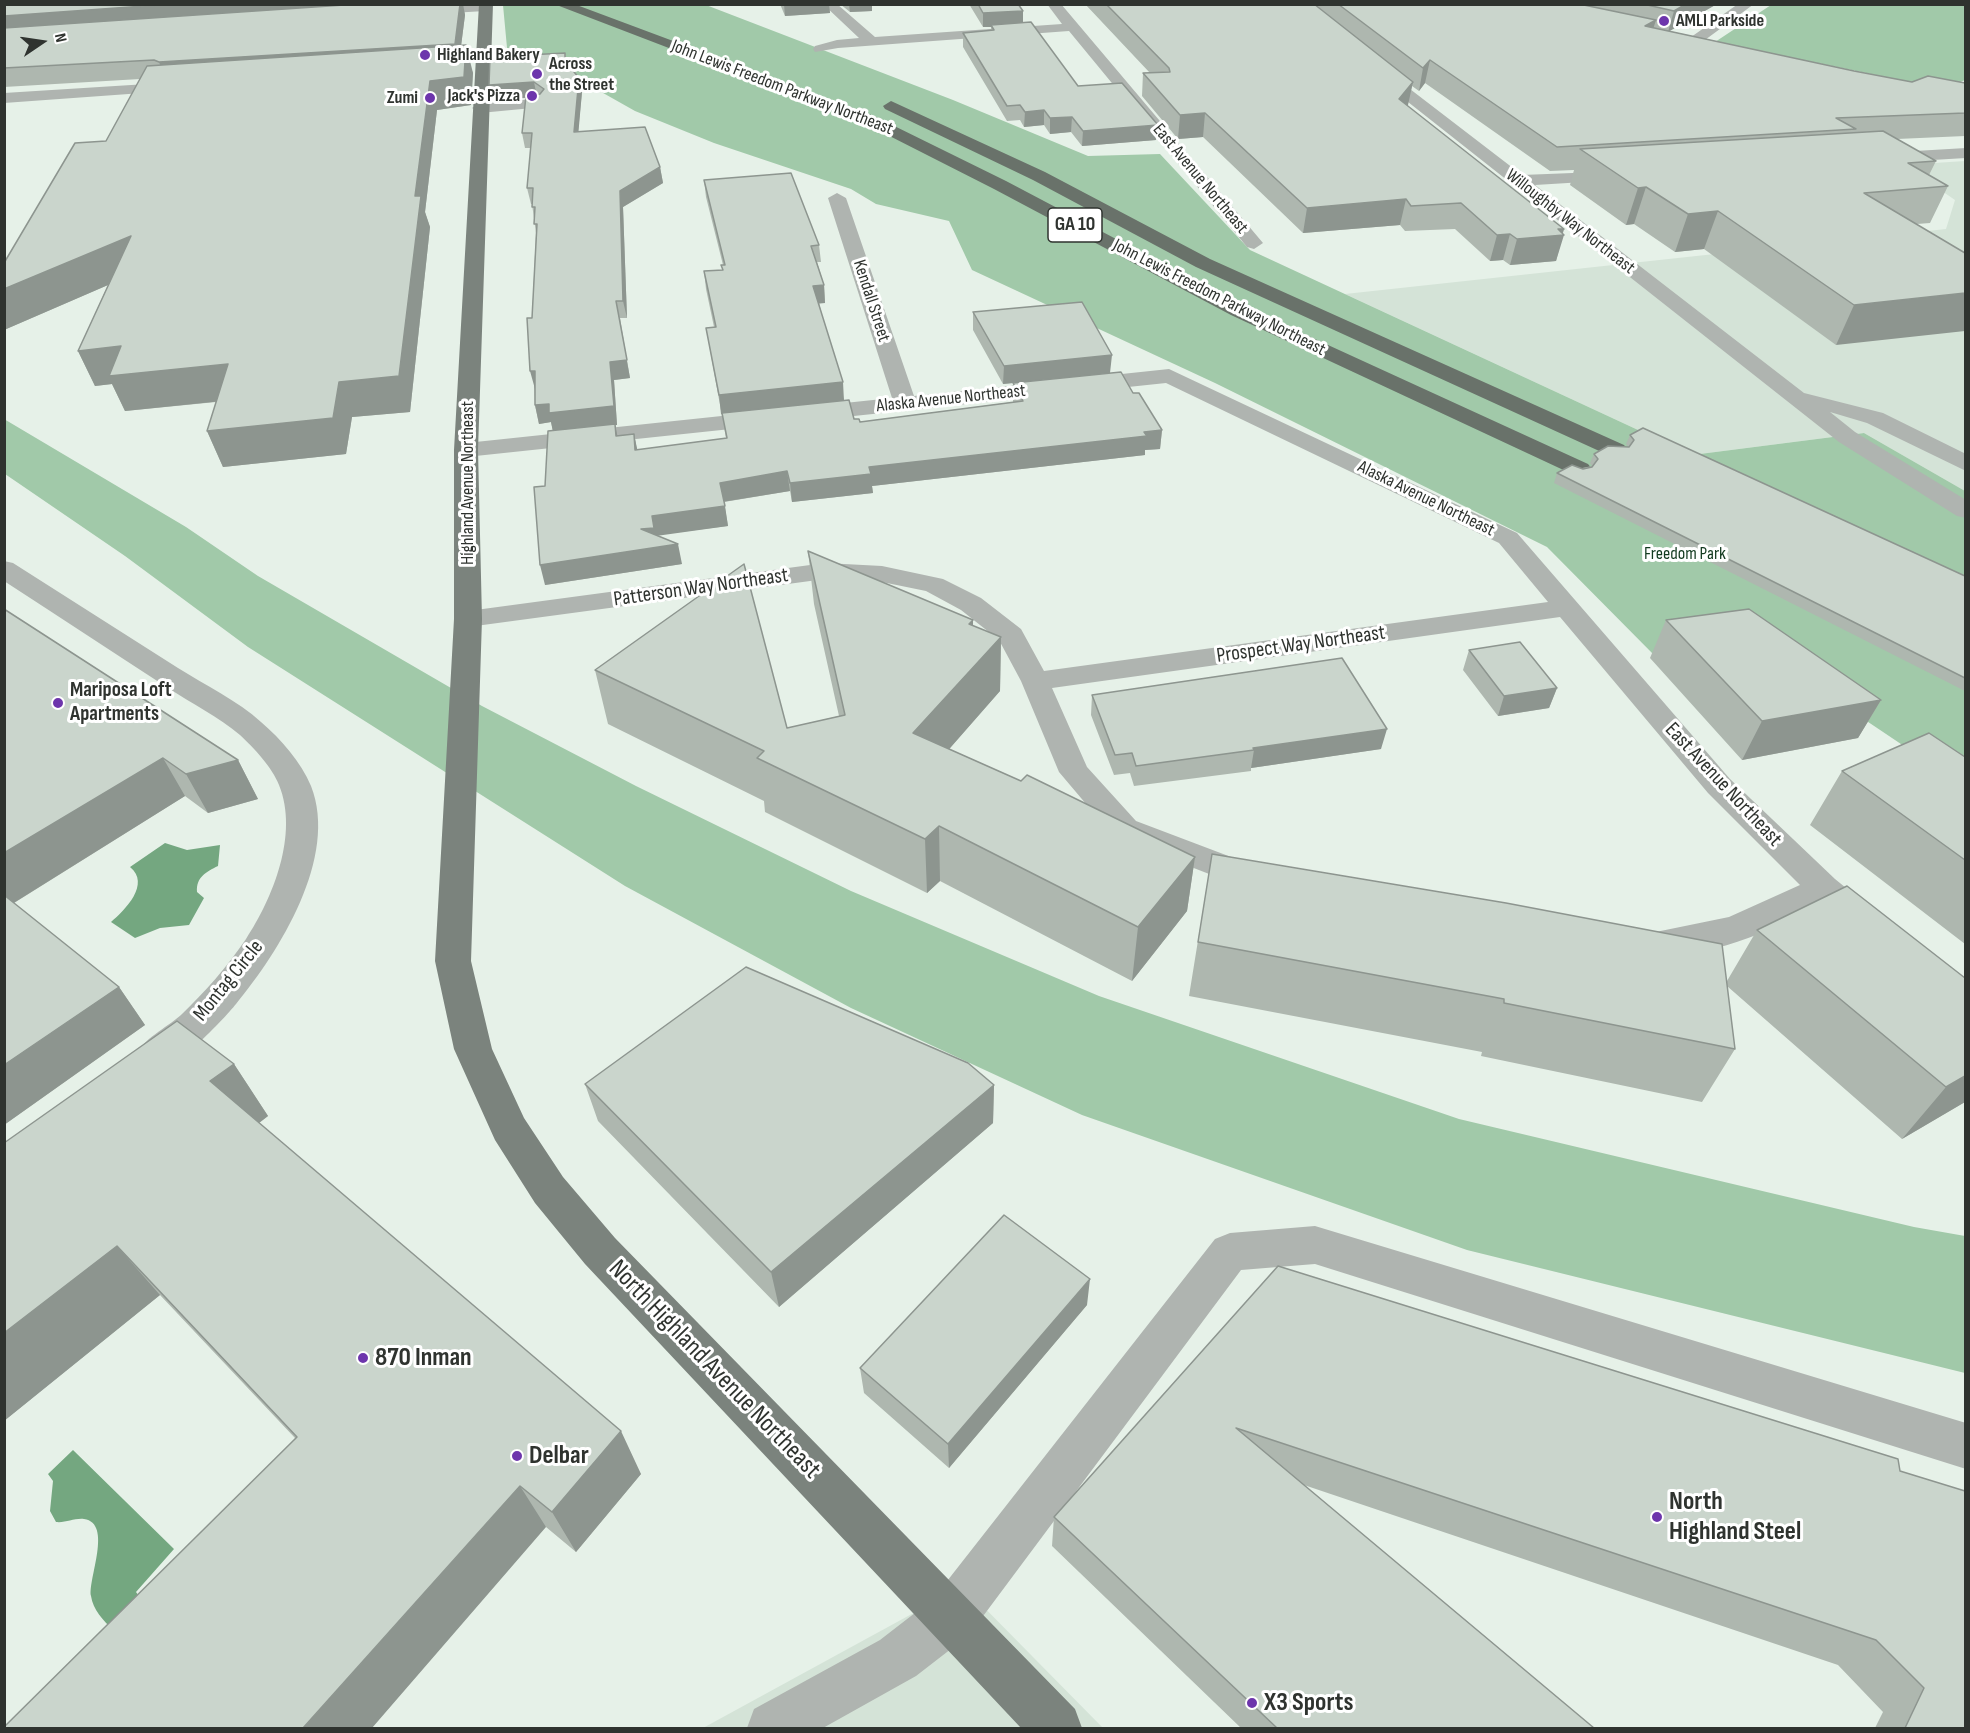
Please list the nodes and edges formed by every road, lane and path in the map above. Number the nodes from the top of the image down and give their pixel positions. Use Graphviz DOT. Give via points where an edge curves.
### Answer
graph roads {
  1 [pos="560,4"];
  2 [pos="609,4"];
  3 [pos="1053,4"];
  4 [pos="1748,4"];
  5 [pos="486,5"];
  6 [pos="829,5"];
  7 [pos="423,8"];
  8 [pos="403,12"];
  9 [pos="1072,27"];
  10 [pos="704,37"];
  11 [pos="873,42"];
  12 [pos="1684,44"];
  13 [pos="820,49"];
  14 [pos="1712,50"];
  15 [pos="1359,56"];
  16 [pos="194,86"];
  17 [pos="870,97"];
  18 [pos="4,98"];
  19 [pos="537,104"];
  20 [pos="480,108"];
  21 [pos="1965,153"];
  22 [pos="1859,159"];
  23 [pos="1635,174"];
  24 [pos="1517,181"];
  25 [pos="837,198"];
  26 [pos="1254,243"];
  27 [pos="1793,396"];
  28 [pos="905,403"];
  29 [pos="466,450"];
  30 [pos="1616,450"];
  31 [pos="1965,465"];
  32 [pos="1580,469"];
  33 [pos="1965,511"];
  34 [pos="1508,538"];
  35 [pos="4,568"];
  36 [pos="1568,608"];
  37 [pos="468,619"];
  38 [pos="1035,681"];
  39 [pos="1279,879"];
  40 [pos="1823,888"];
  41 [pos="1885,938"];
  42 [pos="1624,943"];
  43 [pos="453,961"];
  44 [pos="126,1078"];
  45 [pos="1965,1446"];
  46 [pos="951,1617"];
  47 [pos="773,1728"];
  48 [pos="1056,1728"];
  1 -- 32 [label="highway, John Lewis Freedom Parkway Northeast / GA 10" via="868,119 1000,184 1238,311"];
  2 -- 10 [label="highway, John Lewis Freedom Parkway Northeast"];
  3 -- 9 [label="street, East Avenue Northeast"];
  4 -- 12 [label="street"];
  5 -- 7 [label="street"];
  5 -- 20 [label="main road, Highland Avenue Northeast" via="473,68"];
  6 -- 11 [label="street"];
  7 -- 8 [label="street"];
  9 -- 11 [label="street"];
  9 -- 26 [label="street, East Avenue Northeast"];
  11 -- 13 [label="street"];
  12 -- 14 [label="main road"];
  15 -- 24 [label="street, Willoughby Way Northeast"];
  16 -- 18 [label="street"];
  17 -- 30 [label="highway, John Lewis Freedom Parkway Northeast / GA 10" via="965,139 1203,263"];
  19 -- 20 [label="street"];
  20 -- 29 [label="main road, Highland Avenue Northeast"];
  21 -- 22 [label="street"];
  23 -- 24 [label="street"];
  24 -- 27 [label="street, Willoughby Way Northeast"];
  25 -- 28 [label="street, Kendall Street"];
  27 -- 31 [label="street" via="1875,417"];
  27 -- 33 [label="street, Willoughby Way Northeast" via="1847,437"];
  28 -- 29 [label="street, Alaska Avenue Northeast"];
  28 -- 34 [label="street, Alaska Avenue Northeast" via="1169,376"];
  29 -- 37 [label="main road, Highland Avenue Northeast"];
  34 -- 36 [label="street, East Avenue Northeast"];
  35 -- 44 [label="street, Montag Circle" via="250,728 280,760 298,792 302,825 296,867 279,912 254,957 196,1023"];
  36 -- 38 [label="street, Prospect Way Northeast"];
  36 -- 40 [label="street, East Avenue Northeast" via="1719,786"];
  37 -- 38 [label="street, Patterson Way Northeast" via="825,571 882,574 933,585 970,604 1011,635"];
  37 -- 43 [label="main road, Highland Avenue Northeast"];
  38 -- 39 [label="street, Patterson Way Northeast" via="1074,772 1125,829 1234,871"];
  40 -- 41 [label="street, East Avenue Northeast"];
  40 -- 42 [label="street" via="1751,925 1686,943"];
  43 -- 46 [label="main road, North Highland Avenue Northeast" via="473,1049 509,1128 549,1190 600,1251"];
  45 -- 46 [label="street" via="1315,1245 1230,1252"];
  46 -- 47 [label="street" via="890,1663"];
  46 -- 48 [label="main road, North Highland Avenue Northeast"];
}
